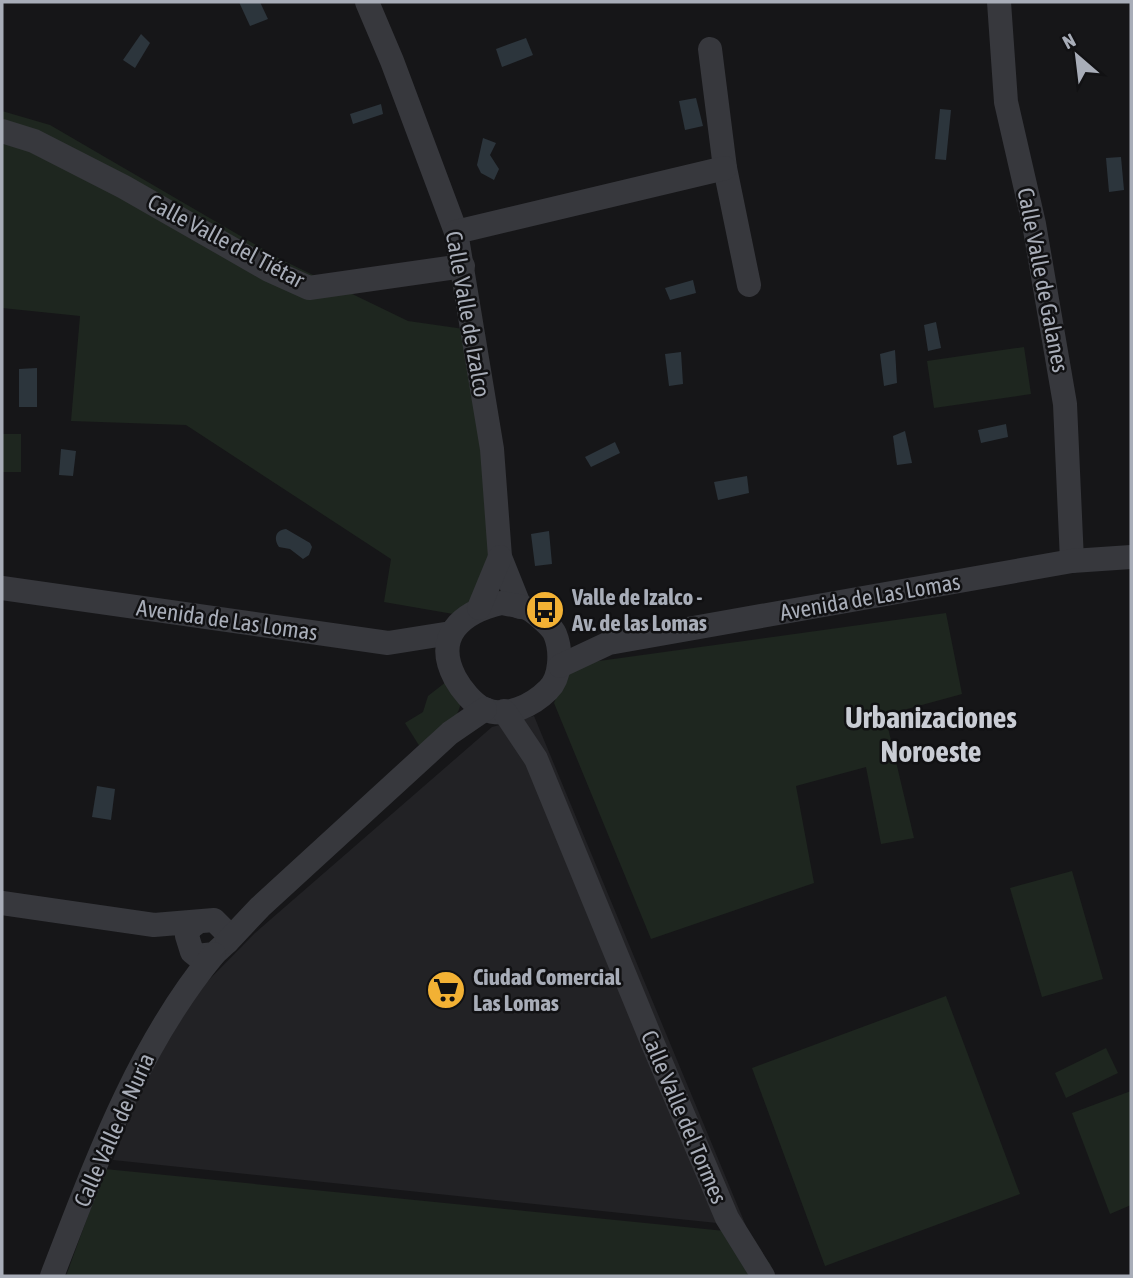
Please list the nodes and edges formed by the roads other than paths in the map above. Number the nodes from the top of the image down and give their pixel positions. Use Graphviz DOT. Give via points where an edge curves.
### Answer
graph roads {
  1 [pos="367,2"];
  2 [pos="999,2"];
  3 [pos="710,49"];
  4 [pos="2,131"];
  5 [pos="724,168"];
  6 [pos="456,232"];
  7 [pos="463,266"];
  8 [pos="748,285"];
  9 [pos="500,557"];
  10 [pos="1131,557"];
  11 [pos="1072,561"];
  12 [pos="2,588"];
  13 [pos="520,607"];
  14 [pos="479,608"];
  15 [pos="452,633"];
  16 [pos="555,634"];
  17 [pos="388,643"];
  18 [pos="609,643"];
  19 [pos="446,662"];
  20 [pos="560,666"];
  21 [pos="461,689"];
  22 [pos="529,706"];
  23 [pos="494,710"];
  24 [pos="449,734"];
  25 [pos="536,759"];
  26 [pos="2,903"];
  27 [pos="206,939"];
  28 [pos="52,1276"];
  29 [pos="763,1276"];
  1 -- 6 [label="street, Calle Valle de Izalco"];
  2 -- 11 [label="street, Calle Valle de Galanes" via="1006,102 1034,224 1065,404"];
  3 -- 5 [label="street"];
  4 -- 7 [label="street, Calle Valle del Tiétar" via="34,141 124,187 309,288"];
  5 -- 6 [label="street"];
  5 -- 8 [label="street"];
  6 -- 7 [label="street, Calle Valle de Izalco"];
  7 -- 9 [label="street, Calle Valle de Izalco" via="492,449"];
  9 -- 13 [label="street, Calle Valle de Izalco"];
  9 -- 14 [label="street, Calle Valle de Izalco"];
  10 -- 11 [label="street, Avenida de Las Lomas"];
  11 -- 18 [label="street, Avenida de Las Lomas"];
  12 -- 17 [label="street, Avenida de Las Lomas"];
  13 -- 14 [label="street" via="501,603"];
  13 -- 16 [label="street" via="530,610"];
  14 -- 15 [label="street"];
  15 -- 17 [label="street, Avenida de Las Lomas"];
  15 -- 19 [label="street"];
  16 -- 18 [label="street, Avenida de Las Lomas"];
  16 -- 20 [label="street"];
  17 -- 19 [label="street"];
  18 -- 20 [label="street, Avenida de Las Lomas"];
  19 -- 21 [label="street"];
  20 -- 22 [label="street" via="551,688"];
  21 -- 23 [label="street"];
  21 -- 24 [label="street"];
  22 -- 23 [label="street"];
  22 -- 25 [label="street, Calle Valle del Tormes"];
  23 -- 24 [label="street"];
  23 -- 25 [label="street, Calle Valle del Tormes"];
  24 -- 27 [label="street" via="260,907"];
  25 -- 29 [label="street, Calle Valle del Tormes" via="727,1218"];
  26 -- 27 [label="street" via="154,925"];
  27 -- 28 [label="street, Calle Valle de Nuria" via="186,989 130,1084"];
}
